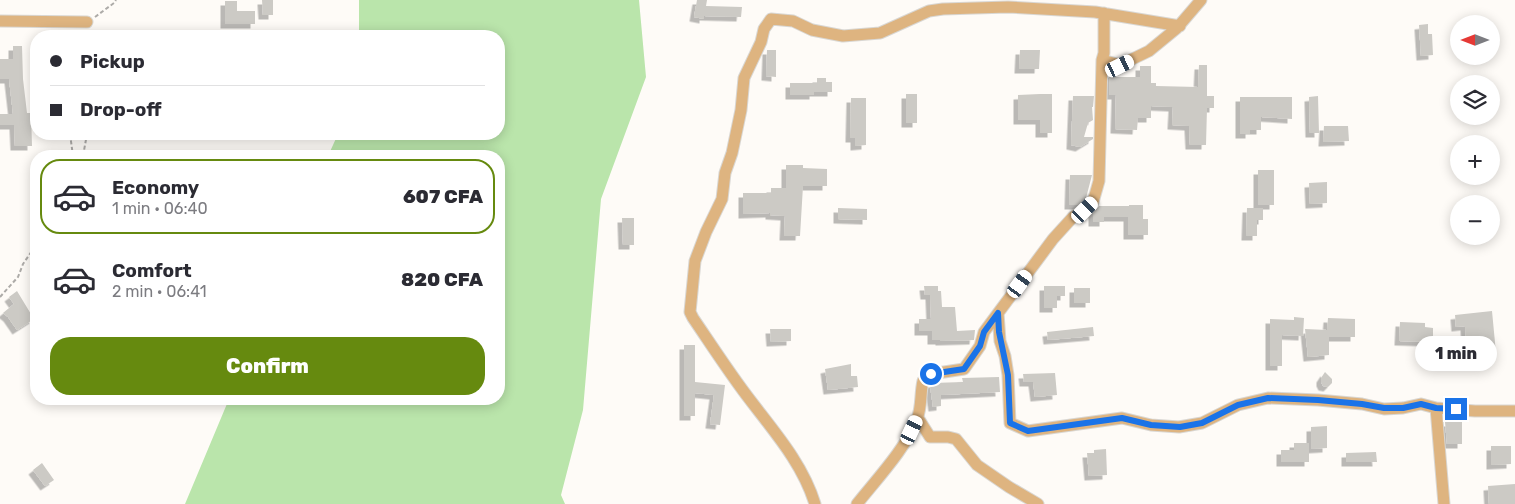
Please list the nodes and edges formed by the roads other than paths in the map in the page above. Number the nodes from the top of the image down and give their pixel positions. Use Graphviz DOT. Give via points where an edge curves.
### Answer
graph roads {
  1 [pos="1201,0"];
  2 [pos="1104,13"];
  3 [pos="0,21"];
  4 [pos="88,22"];
  5 [pos="1180,26"];
  6 [pos="1102,60"];
  7 [pos="998,313"];
  8 [pos="1436,408"];
  9 [pos="1515,411"];
  10 [pos="918,418"];
  11 [pos="815,504"];
  12 [pos="857,504"];
  13 [pos="1038,504"];
  14 [pos="1444,504"];
  1 -- 5 [label="street"];
  2 -- 5 [label="street"];
  2 -- 6 [label="street"];
  2 -- 11 [label="street" via="1008,7 943,9 918,15 880,34 843,36 771,19 764,29 744,78 741,110 732,153 724,173 722,199 696,256 690,312 778,435 812,491"];
  3 -- 4 [label="street"];
  5 -- 6 [label="street" via="1149,51 1120,66"];
  6 -- 7 [label="street" via="1099,182 1093,202 1073,217 1053,239"];
  7 -- 8 [label="street" via="1008,375 1010,423 1028,431 1122,418 1180,427 1202,423 1238,405 1268,398 1327,400 1384,408 1421,404"];
  7 -- 10 [label="street" via="964,369 931,374 923,381"];
  8 -- 9 [label="street"];
  8 -- 14 [label="street"];
  10 -- 12 [label="street" via="904,443"];
  10 -- 13 [label="street" via="930,437 956,439 977,465"];
}
